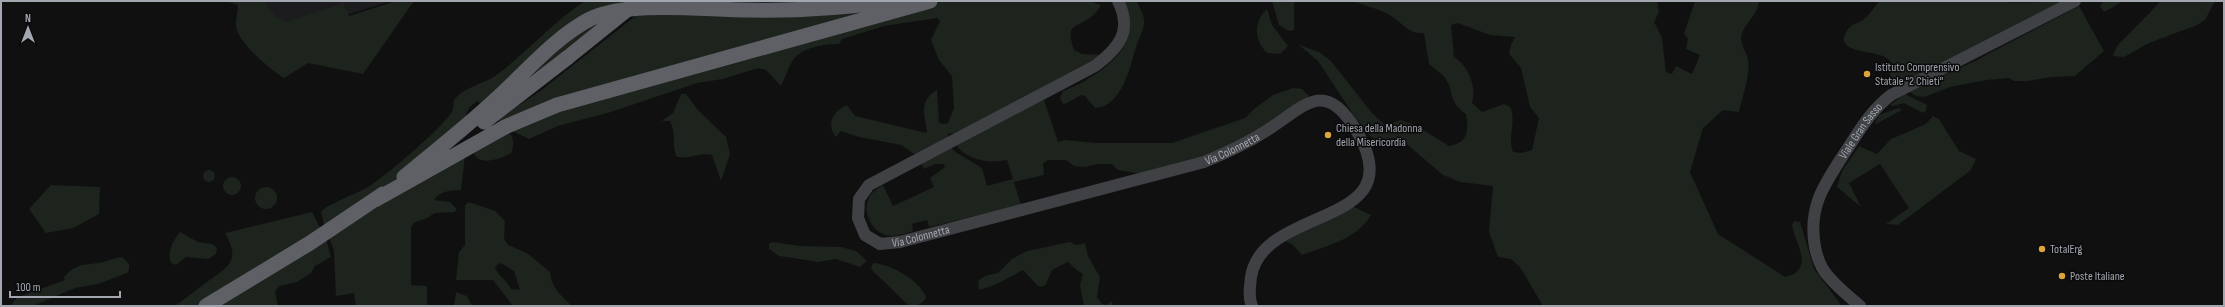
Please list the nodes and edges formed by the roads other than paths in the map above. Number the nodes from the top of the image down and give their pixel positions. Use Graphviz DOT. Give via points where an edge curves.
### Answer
graph roads {
  1 [pos="638,1"];
  2 [pos="890,1"];
  3 [pos="930,1"];
  4 [pos="1118,1"];
  5 [pos="2075,1"];
  6 [pos="375,200"];
  7 [pos="206,306"];
  8 [pos="1252,306"];
  9 [pos="1860,306"];
  1 -- 6 [label="highway, bridge" via="495,114"];
  2 -- 6 [label="highway" via="812,10 637,8 603,14 567,34 475,119"];
  3 -- 6 [label="highway" via="551,108 505,127"];
  4 -- 8 [label="main road, Via Colonnetta" via="1124,12 1123,35 1113,52 1095,66 869,185 859,199 858,218 865,235 880,244 900,242 1204,162 1240,148 1302,104 1330,102 1339,107 1364,144 1370,167 1368,182 1358,198 1272,242 1259,254 1252,270 1249,300"];
  5 -- 9 [label="main road, Viale Gran Sasso" via="1913,83 1881,103 1866,120 1822,189 1812,216 1812,232 1820,263 1828,276"];
  6 -- 7 [label="highway"];
}
